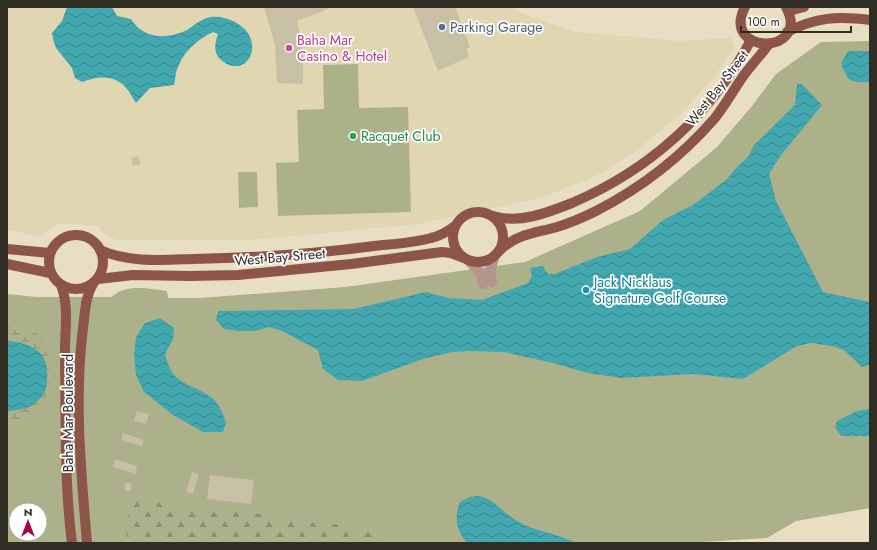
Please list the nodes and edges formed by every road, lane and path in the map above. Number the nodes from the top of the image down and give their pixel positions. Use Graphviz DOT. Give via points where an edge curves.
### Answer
graph roads {
  1 [pos="745,7"];
  2 [pos="804,7"];
  3 [pos="787,9"];
  4 [pos="870,20"];
  5 [pos="787,32"];
  6 [pos="751,40"];
  7 [pos="769,44"];
  8 [pos="493,216"];
  9 [pos="454,226"];
  10 [pos="7,249"];
  11 [pos="100,250"];
  12 [pos="50,253"];
  13 [pos="497,253"];
  14 [pos="466,259"];
  15 [pos="7,264"];
  16 [pos="50,273"];
  17 [pos="95,281"];
  18 [pos="61,286"];
  19 [pos="72,543"];
  20 [pos="87,543"];
  1 -- 6 [label="main road" via="741,24"];
  2 -- 3 [label="main road"];
  3 -- 5 [label="main road" via="790,23"];
  4 -- 5 [label="main road" via="814,20"];
  5 -- 7 [label="main road, West Bay Street" via="778,41"];
  6 -- 7 [label="main road"];
  6 -- 8 [label="main road, West Bay Street" via="722,87 697,117 667,146 634,171 598,192 542,214 513,220"];
  7 -- 13 [label="main road, West Bay Street" via="715,118 663,169 596,211 558,227 514,239"];
  8 -- 9 [label="main road" via="484,212 472,212 462,216"];
  8 -- 13 [label="main road" via="503,233 503,240"];
  9 -- 11 [label="main road, West Bay Street" via="448,232 432,238 322,252 157,260 114,256"];
  9 -- 14 [label="main road" via="454,245"];
  10 -- 12 [label="main road"];
  11 -- 12 [label="main road" via="89,239 73,235 59,241"];
  11 -- 17 [label="main road" via="103,265"];
  12 -- 16 [label="main road"];
  13 -- 14 [label="main road" via="486,261"];
  13 -- 14 [label="street" via="488,283"];
  14 -- 17 [label="main road, West Bay Street" via="452,253 436,253 238,275 133,275"];
  15 -- 16 [label="main road"];
  16 -- 18 [label="main road"];
  17 -- 18 [label="main road" via="78,290"];
  17 -- 20 [label="main road, Baha Mar Boulevard" via="86,304 80,363 81,456"];
  18 -- 19 [label="main road, Baha Mar Boulevard" via="67,308 66,477"];
}
